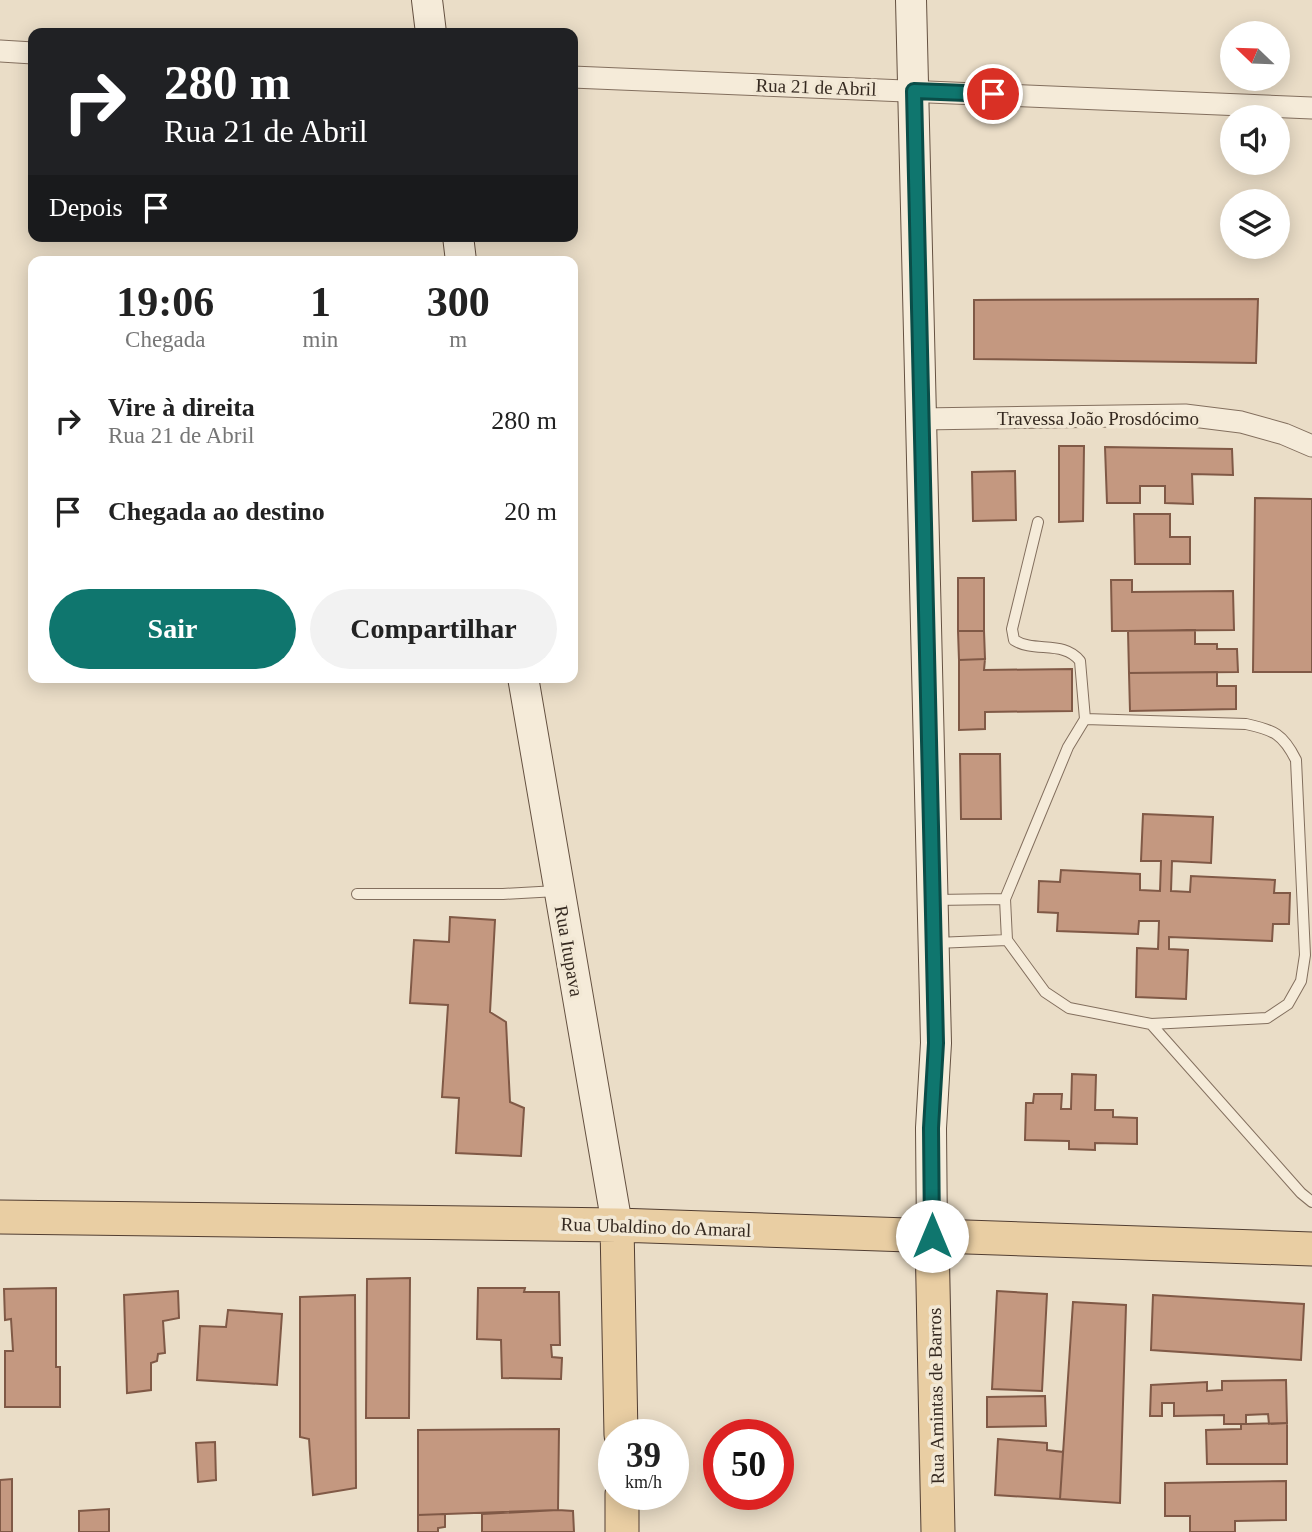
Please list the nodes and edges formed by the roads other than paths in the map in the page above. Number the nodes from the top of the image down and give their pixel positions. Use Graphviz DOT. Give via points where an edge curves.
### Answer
graph roads {
  1 [pos="427,0"];
  2 [pos="911,0"];
  3 [pos="430,28"];
  4 [pos="0,51"];
  5 [pos="28,53"];
  6 [pos="578,77"];
  7 [pos="914,91"];
  8 [pos="1312,108"];
  9 [pos="921,419"];
  10 [pos="1312,446"];
  11 [pos="1038,522"];
  12 [pos="524,683"];
  13 [pos="1085,719"];
  14 [pos="558,891"];
  15 [pos="357,894"];
  16 [pos="1005,899"];
  17 [pos="933,900"];
  18 [pos="1007,940"];
  19 [pos="933,943"];
  20 [pos="1151,1024"];
  21 [pos="1312,1202"];
  22 [pos="0,1217"];
  23 [pos="617,1225"];
  24 [pos="932,1236"];
  25 [pos="1312,1250"];
  26 [pos="621,1419"];
  27 [pos="622,1510"];
  28 [pos="622,1532"];
  29 [pos="938,1532"];
  1 -- 3 [label="main road"];
  2 -- 7 [label="main road, Rua Amintas de Barros"];
  4 -- 5 [label="street"];
  6 -- 7 [label="street, Rua 21 de Abril"];
  7 -- 8 [label="street, Rua 21 de Abril"];
  7 -- 9 [label="main road, Rua Amintas de Barros"];
  9 -- 10 [label="street, Travessa João Prosdócimo" via="1185,415 1241,422"];
  9 -- 17 [label="main road, Rua Amintas de Barros"];
  11 -- 13 [label="lane" via="1012,629 1014,640 1074,653 1080,661"];
  12 -- 14 [label="main road, Rua Itupava"];
  13 -- 16 [label="lane" via="1068,747"];
  13 -- 20 [label="lane" via="1246,724 1268,729 1287,741 1296,760 1305,955 1301,981 1288,1004 1267,1018"];
  14 -- 15 [label="lane"];
  14 -- 23 [label="main road, Rua Itupava"];
  16 -- 17 [label="lane"];
  16 -- 18 [label="lane"];
  17 -- 19 [label="main road, Rua Amintas de Barros"];
  18 -- 19 [label="lane"];
  18 -- 20 [label="lane" via="1045,992 1069,1008"];
  19 -- 24 [label="main road, Rua Amintas de Barros"];
  20 -- 21 [label="lane"];
  22 -- 23 [label="main road, Rua Ubaldino do Amaral"];
  23 -- 24 [label="main road, Rua Ubaldino do Amaral"];
  23 -- 26 [label="main road"];
  24 -- 25 [label="main road, Rua Ubaldino do Amaral"];
  24 -- 29 [label="main road, Rua Amintas de Barros"];
  27 -- 28 [label="main road"];
}
